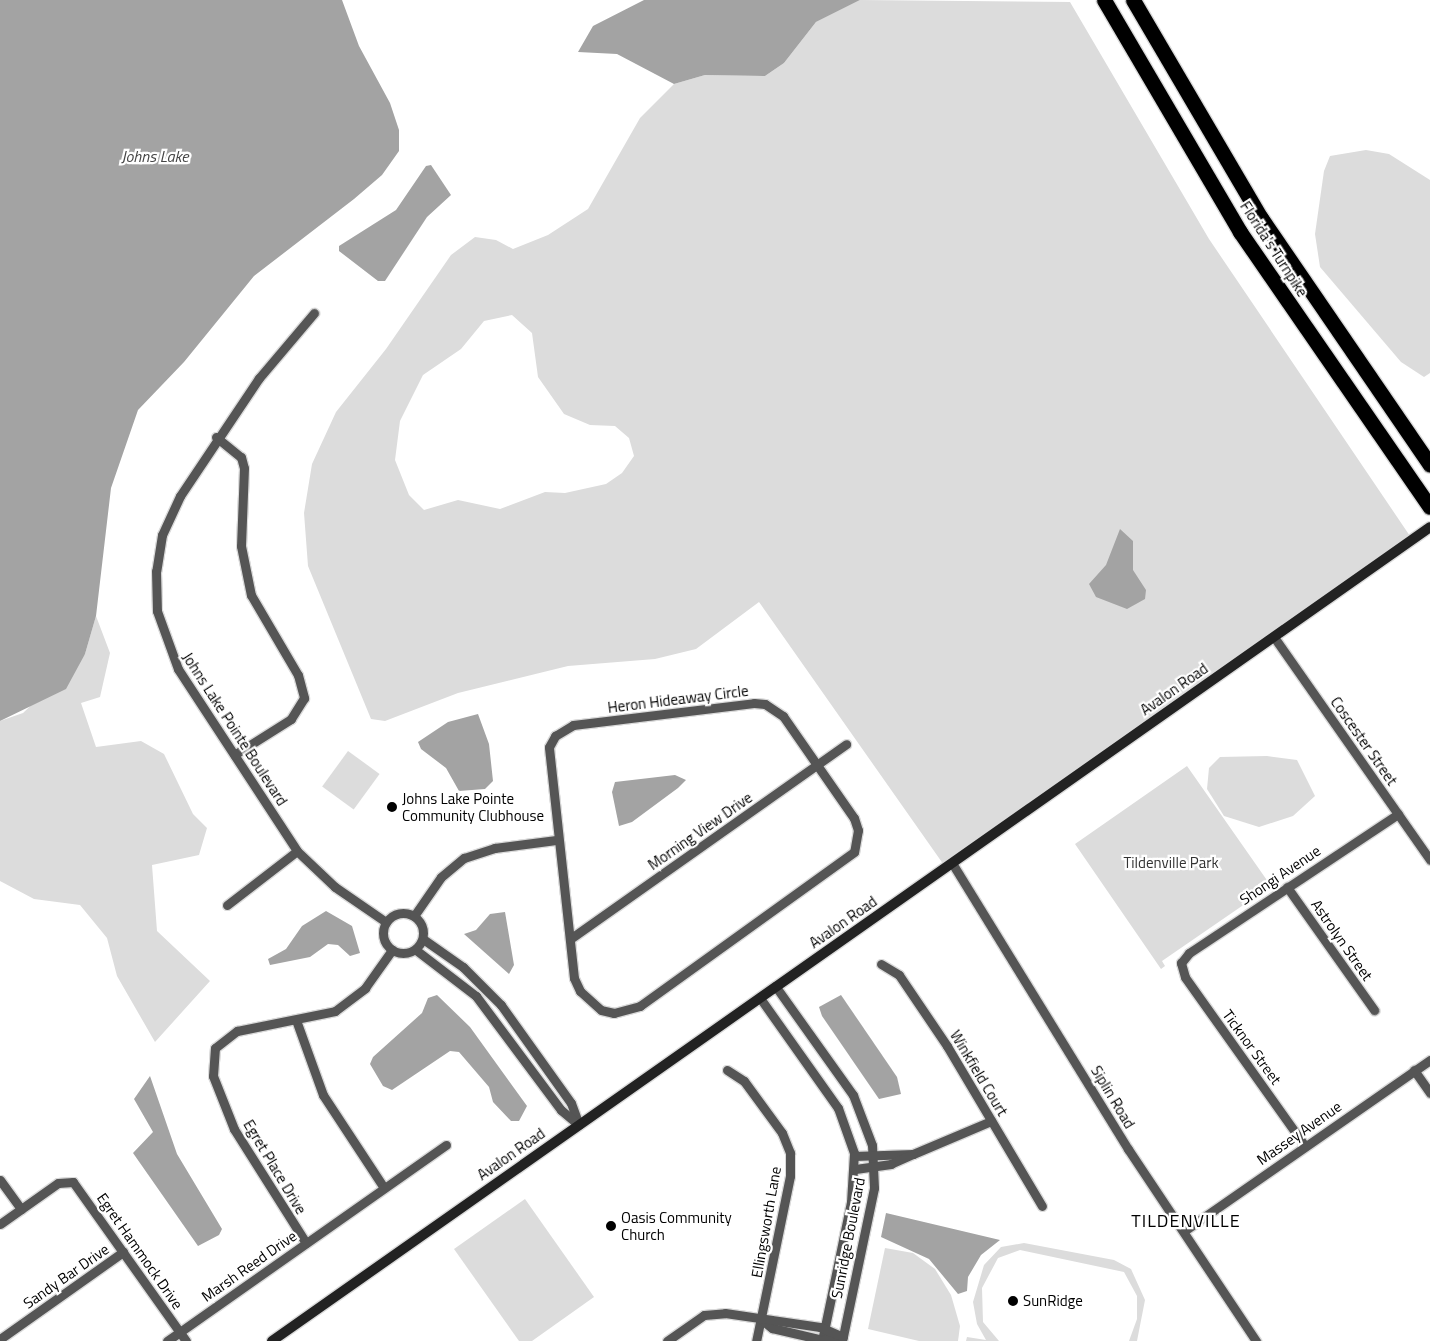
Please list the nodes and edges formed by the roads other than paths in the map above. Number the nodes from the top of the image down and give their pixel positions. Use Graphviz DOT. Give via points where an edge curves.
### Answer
graph roads {
  1 [pos="1104,0"];
  2 [pos="1133,0"];
  3 [pos="314,313"];
  4 [pos="216,437"];
  5 [pos="1430,465"];
  6 [pos="1428,504"];
  7 [pos="1430,527"];
  8 [pos="1274,637"];
  9 [pos="846,744"];
  10 [pos="234,755"];
  11 [pos="817,765"];
  12 [pos="1398,814"];
  13 [pos="557,840"];
  14 [pos="297,851"];
  15 [pos="1430,860"];
  16 [pos="952,863"];
  17 [pos="1286,887"];
  18 [pos="227,905"];
  19 [pos="414,916"];
  20 [pos="386,922"];
  21 [pos="423,939"];
  22 [pos="570,939"];
  23 [pos="392,950"];
  24 [pos="416,950"];
  25 [pos="1181,963"];
  26 [pos="881,964"];
  27 [pos="776,987"];
  28 [pos="760,998"];
  29 [pos="1374,1010"];
  30 [pos="296,1020"];
  31 [pos="519,1028"];
  32 [pos="509,1035"];
  33 [pos="1430,1060"];
  34 [pos="727,1070"];
  35 [pos="1414,1070"];
  36 [pos="1430,1093"];
  37 [pos="991,1121"];
  38 [pos="579,1125"];
  39 [pos="446,1145"];
  40 [pos="1305,1146"];
  41 [pos="913,1154"];
  42 [pos="854,1156"];
  43 [pos="874,1157"];
  44 [pos="874,1167"];
  45 [pos="855,1169"];
  46 [pos="0,1180"];
  47 [pos="384,1188"];
  48 [pos="1042,1206"];
  49 [pos="21,1210"];
  50 [pos="0,1224"];
  51 [pos="1184,1231"];
  52 [pos="306,1243"];
  53 [pos="123,1252"];
  54 [pos="762,1320"];
  55 [pos="796,1322"];
  56 [pos="825,1329"];
  57 [pos="180,1332"];
  58 [pos="794,1333"];
  59 [pos="0,1339"];
  60 [pos="842,1339"];
  61 [pos="167,1341"];
  62 [pos="186,1341"];
  63 [pos="272,1341"];
  64 [pos="667,1341"];
  65 [pos="756,1341"];
  66 [pos="823,1341"];
  67 [pos="1256,1341"];
  1 -- 6 [label="highway, Florida's Turnpike" via="1240,232"];
  2 -- 5 [label="highway, Florida's Turnpike" via="1261,218"];
  3 -- 4 [label="street, Johns Lake Pointe Boulevard"];
  4 -- 10 [label="street, Johns Lake Pointe Boulevard" via="162,536 156,571 157,611 178,669"];
  4 -- 10 [label="street" via="240,457 244,468 241,546 251,595 298,675 304,698 291,719"];
  7 -- 8 [label="main road, Avalon Road"];
  8 -- 12 [label="street, Coscester Street"];
  8 -- 16 [label="main road, Avalon Road"];
  9 -- 11 [label="street, Morning View Drive"];
  10 -- 14 [label="street, Johns Lake Pointe Boulevard"];
  11 -- 13 [label="street, Heron Hideaway Circle" via="783,716 766,704 573,725 555,736 547,759"];
  11 -- 22 [label="street, Morning View Drive"];
  11 -- 22 [label="street, Heron Hideaway Circle" via="854,818 858,830 854,852 664,990 627,1011 602,1010 580,991"];
  12 -- 15 [label="street, Coscester Street"];
  12 -- 17 [label="street, Shongi Avenue"];
  13 -- 19 [label="street" via="495,848 464,858 441,877"];
  13 -- 22 [label="street, Heron Hideaway Circle"];
  14 -- 18 [label="street"];
  14 -- 20 [label="street, Johns Lake Pointe Boulevard" via="335,887"];
  16 -- 27 [label="main road, Avalon Road"];
  16 -- 51 [label="street, Siplin Road" via="1128,1149"];
  17 -- 25 [label="street, Shongi Avenue"];
  17 -- 29 [label="street, Astrolyn Street"];
  19 -- 20 [label="street" via="399,913"];
  19 -- 21 [label="street" via="421,922"];
  20 -- 23 [label="street" via="384,939"];
  21 -- 24 [label="street"];
  21 -- 31 [label="street" via="486,987"];
  23 -- 24 [label="street"];
  23 -- 30 [label="street, Egret Place Drive" via="350,1002 335,1011"];
  24 -- 32 [label="street" via="459,980"];
  25 -- 40 [label="street, Ticknor Street" via="1185,977"];
  26 -- 37 [label="street, Winkfield Court" via="900,976"];
  27 -- 28 [label="main road, Avalon Road"];
  27 -- 43 [label="street, Sunridge Boulevard" via="853,1095 866,1122"];
  28 -- 38 [label="main road, Avalon Road"];
  28 -- 42 [label="street, Sunridge Boulevard" via="838,1108"];
  30 -- 47 [label="street" via="323,1095"];
  30 -- 52 [label="street, Egret Place Drive" via="237,1031 215,1048 211,1062 238,1136"];
  31 -- 32 [label="street"];
  31 -- 38 [label="street" via="571,1103"];
  32 -- 38 [label="street" via="561,1110"];
  33 -- 35 [label="street, Massey Avenue"];
  34 -- 54 [label="street, Ellingsworth Lane" via="744,1081 782,1133 790,1153 790,1176"];
  35 -- 36 [label="street"];
  35 -- 40 [label="street, Massey Avenue"];
  37 -- 41 [label="street"];
  37 -- 48 [label="street, Winkfield Court"];
  38 -- 63 [label="main road, Avalon Road"];
  39 -- 47 [label="street, Marsh Reed Drive"];
  40 -- 51 [label="street, Massey Avenue"];
  41 -- 43 [label="street"];
  41 -- 44 [label="street"];
  42 -- 43 [label="street"];
  42 -- 45 [label="street, Sunridge Boulevard"];
  43 -- 44 [label="street, Sunridge Boulevard"];
  44 -- 45 [label="street"];
  44 -- 60 [label="street, Sunridge Boulevard"];
  45 -- 56 [label="street, Sunridge Boulevard"];
  46 -- 49 [label="street"];
  47 -- 52 [label="street, Marsh Reed Drive"];
  49 -- 50 [label="street"];
  49 -- 53 [label="street, Egret Hammock Drive" via="68,1180 76,1185"];
  51 -- 67 [label="street, Siplin Road"];
  52 -- 57 [label="street, Marsh Reed Drive"];
  53 -- 57 [label="street, Egret Hammock Drive"];
  53 -- 59 [label="street, Sandy Bar Drive"];
  54 -- 55 [label="street"];
  54 -- 58 [label="street" via="772,1328"];
  54 -- 64 [label="street" via="725,1313 704,1315"];
  54 -- 65 [label="street, Ellingsworth Lane"];
  55 -- 56 [label="street"];
  55 -- 58 [label="street"];
  56 -- 60 [label="street"];
  56 -- 66 [label="street, Sunridge Boulevard"];
  57 -- 61 [label="street, Marsh Reed Drive"];
  57 -- 62 [label="street, Egret Hammock Drive"];
  58 -- 66 [label="street"];
  60 -- 66 [label="street"];
}
